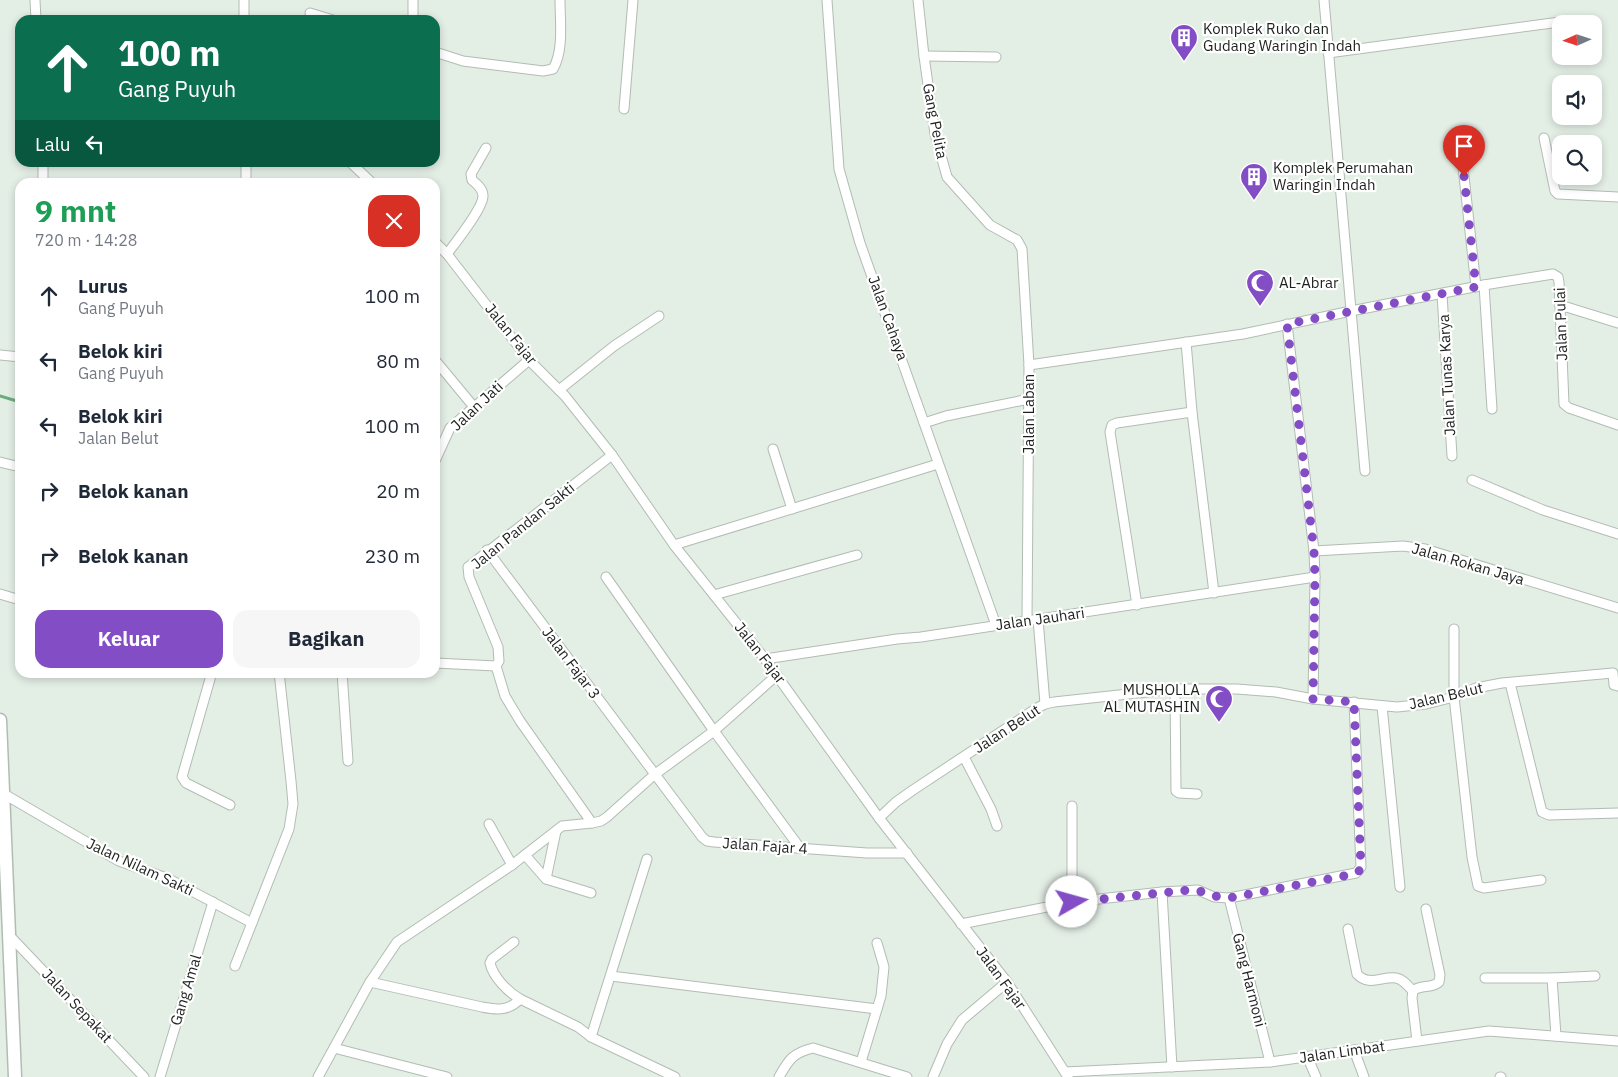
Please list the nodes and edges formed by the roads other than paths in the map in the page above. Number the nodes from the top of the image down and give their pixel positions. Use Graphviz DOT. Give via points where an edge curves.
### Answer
graph roads {
  1 [pos="35,0"];
  2 [pos="244,0"];
  3 [pos="413,0"];
  4 [pos="560,0"];
  5 [pos="633,0"];
  6 [pos="826,0"];
  7 [pos="918,0"];
  8 [pos="1324,0"];
  9 [pos="310,13"];
  10 [pos="36,15"];
  11 [pos="244,15"];
  12 [pos="317,15"];
  13 [pos="413,15"];
  14 [pos="1552,23"];
  15 [pos="1328,53"];
  16 [pos="440,54"];
  17 [pos="924,56"];
  18 [pos="996,56"];
  19 [pos="624,109"];
  20 [pos="1544,138"];
  21 [pos="1460,139"];
  22 [pos="486,148"];
  23 [pos="355,167"];
  24 [pos="367,178"];
  25 [pos="1618,197"];
  26 [pos="990,226"];
  27 [pos="440,247"];
  28 [pos="447,254"];
  29 [pos="1480,286"];
  30 [pos="1442,294"];
  31 [pos="1560,305"];
  32 [pos="1351,311"];
  33 [pos="658,316"];
  34 [pos="1618,323"];
  35 [pos="1287,324"];
  36 [pos="1186,342"];
  37 [pos="0,355"];
  38 [pos="15,356"];
  39 [pos="529,360"];
  40 [pos="1029,365"];
  41 [pos="440,366"];
  42 [pos="559,390"];
  43 [pos="1029,399"];
  44 [pos="474,407"];
  45 [pos="1492,409"];
  46 [pos="1192,412"];
  47 [pos="924,423"];
  48 [pos="1618,425"];
  49 [pos="773,449"];
  50 [pos="440,450"];
  51 [pos="612,455"];
  52 [pos="1452,456"];
  53 [pos="0,462"];
  54 [pos="938,464"];
  55 [pos="15,466"];
  56 [pos="1365,471"];
  57 [pos="1472,480"];
  58 [pos="792,508"];
  59 [pos="1618,534"];
  60 [pos="674,545"];
  61 [pos="488,550"];
  62 [pos="1314,551"];
  63 [pos="857,555"];
  64 [pos="606,577"];
  65 [pos="1315,577"];
  66 [pos="1214,593"];
  67 [pos="0,594"];
  68 [pos="714,595"];
  69 [pos="15,598"];
  70 [pos="1137,605"];
  71 [pos="1618,608"];
  72 [pos="1038,619"];
  73 [pos="1027,620"];
  74 [pos="996,625"];
  75 [pos="1454,629"];
  76 [pos="765,659"];
  77 [pos="440,663"];
  78 [pos="496,666"];
  79 [pos="777,676"];
  80 [pos="210,678"];
  81 [pos="280,678"];
  82 [pos="342,678"];
  83 [pos="1510,683"];
  84 [pos="1618,686"];
  85 [pos="1175,689"];
  86 [pos="1454,697"];
  87 [pos="1313,699"];
  88 [pos="1354,702"];
  89 [pos="1044,704"];
  90 [pos="1382,706"];
  91 [pos="0,720"];
  92 [pos="714,731"];
  93 [pos="964,757"];
  94 [pos="348,761"];
  95 [pos="654,775"];
  96 [pos="4,794"];
  97 [pos="1196,794"];
  98 [pos="230,805"];
  99 [pos="1072,806"];
  100 [pos="1618,813"];
  101 [pos="879,818"];
  102 [pos="592,823"];
  103 [pos="489,824"];
  104 [pos="997,826"];
  105 [pos="556,830"];
  106 [pos="800,848"];
  107 [pos="907,854"];
  108 [pos="525,855"];
  109 [pos="647,859"];
  110 [pos="512,865"];
  111 [pos="546,879"];
  112 [pos="1542,880"];
  113 [pos="1400,887"];
  114 [pos="1162,892"];
  115 [pos="591,893"];
  116 [pos="1229,898"];
  117 [pos="212,902"];
  118 [pos="1072,902"];
  119 [pos="1426,909"];
  120 [pos="252,923"];
  121 [pos="962,924"];
  122 [pos="1348,929"];
  123 [pos="6,940"];
  124 [pos="514,942"];
  125 [pos="877,943"];
  126 [pos="235,966"];
  127 [pos="611,976"];
  128 [pos="1594,976"];
  129 [pos="1485,978"];
  130 [pos="1552,978"];
  131 [pos="370,982"];
  132 [pos="1007,982"];
  133 [pos="1413,991"];
  134 [pos="520,999"];
  135 [pos="877,1009"];
  136 [pos="1556,1036"];
  137 [pos="592,1037"];
  138 [pos="1418,1041"];
  139 [pos="1618,1041"];
  140 [pos="334,1048"];
  141 [pos="1354,1050"];
  142 [pos="1307,1056"];
  143 [pos="861,1062"];
  144 [pos="1270,1062"];
  145 [pos="1172,1067"];
  146 [pos="134,1073"];
  147 [pos="1066,1074"];
  148 [pos="15,1077"];
  149 [pos="144,1077"];
  150 [pos="160,1077"];
  151 [pos="318,1077"];
  152 [pos="447,1077"];
  153 [pos="675,1077"];
  154 [pos="779,1077"];
  155 [pos="907,1077"];
  156 [pos="933,1077"];
  157 [pos="1316,1077"];
  158 [pos="1364,1077"];
  1 -- 10 [label="street"];
  2 -- 11 [label="street"];
  3 -- 13 [label="street"];
  4 -- 16 [label="street" via="559,52 553,69 542,71 463,61"];
  5 -- 19 [label="street"];
  6 -- 47 [label="street, Jalan Cahaya" via="839,169 860,243"];
  7 -- 17 [label="street, Gang Pelita"];
  8 -- 15 [label="street"];
  9 -- 12 [label="street"];
  14 -- 15 [label="street"];
  15 -- 32 [label="street"];
  17 -- 18 [label="street"];
  17 -- 26 [label="street, Gang Pelita" via="935,134 947,177"];
  20 -- 25 [label="street" via="1558,194"];
  21 -- 29 [label="street"];
  22 -- 28 [label="street" via="471,174 483,194 482,205"];
  23 -- 24 [label="street"];
  26 -- 40 [label="street, Jalan Laban" via="1017,240 1022,249"];
  27 -- 28 [label="street, Jalan Fajar"];
  28 -- 39 [label="street, Jalan Fajar"];
  29 -- 30 [label="street, Jalan Pulai"];
  29 -- 31 [label="street, Jalan Pulai" via="1556,275"];
  29 -- 45 [label="street"];
  30 -- 32 [label="street, Jalan Pulai"];
  30 -- 52 [label="street, Jalan Tunas Karya"];
  31 -- 34 [label="street"];
  31 -- 48 [label="street, Jalan Pulai" via="1564,404"];
  32 -- 35 [label="street, Jalan Pulai"];
  32 -- 56 [label="street"];
  33 -- 42 [label="street"];
  35 -- 36 [label="street, Jalan Pulai"];
  35 -- 62 [label="street"];
  36 -- 40 [label="street, Jalan Pulai"];
  36 -- 46 [label="street"];
  37 -- 38 [label="street"];
  39 -- 42 [label="street, Jalan Fajar"];
  39 -- 44 [label="street, Jalan Jati"];
  40 -- 43 [label="street, Jalan Laban"];
  41 -- 44 [label="street"];
  42 -- 51 [label="street, Jalan Fajar"];
  43 -- 47 [label="street"];
  43 -- 73 [label="street, Jalan Laban"];
  44 -- 50 [label="street, Jalan Jati" via="450,428"];
  46 -- 66 [label="street"];
  46 -- 70 [label="street" via="1117,423 1112,425 1110,432"];
  47 -- 54 [label="street, Jalan Cahaya"];
  49 -- 58 [label="street"];
  51 -- 60 [label="street, Jalan Fajar"];
  51 -- 61 [label="street, Jalan Pandan Sakti"];
  53 -- 55 [label="street"];
  54 -- 58 [label="street"];
  54 -- 74 [label="street, Jalan Cahaya"];
  57 -- 59 [label="street" via="1543,510"];
  58 -- 60 [label="street"];
  60 -- 68 [label="street, Jalan Fajar"];
  61 -- 78 [label="street, Jalan Pandan Sakti" via="468,567 498,647"];
  61 -- 95 [label="street, Jalan Fajar 3"];
  62 -- 65 [label="street"];
  62 -- 71 [label="street, Jalan Rokan Jaya" via="1403,546 1425,549"];
  63 -- 68 [label="street"];
  64 -- 92 [label="street"];
  65 -- 66 [label="street, Jalan Jauhari"];
  65 -- 87 [label="street"];
  66 -- 70 [label="street, Jalan Jauhari"];
  67 -- 69 [label="street"];
  68 -- 76 [label="street, Jalan Fajar"];
  70 -- 72 [label="street, Jalan Jauhari"];
  72 -- 73 [label="street, Jalan Jauhari"];
  72 -- 89 [label="street"];
  73 -- 74 [label="street, Jalan Jauhari"];
  74 -- 76 [label="street, Jalan Jauhari"];
  75 -- 86 [label="street"];
  76 -- 79 [label="street, Jalan Fajar"];
  77 -- 78 [label="street"];
  78 -- 102 [label="street" via="506,696 520,721"];
  79 -- 92 [label="street"];
  79 -- 101 [label="street, Jalan Fajar"];
  80 -- 98 [label="street" via="182,777 186,783"];
  81 -- 120 [label="street" via="292,804 289,829"];
  82 -- 94 [label="street"];
  83 -- 84 [label="street, Jalan Belut" via="1613,673 1614,685"];
  83 -- 86 [label="street, Jalan Belut" via="1476,688"];
  83 -- 100 [label="street" via="1542,812 1549,815"];
  85 -- 87 [label="street, Jalan Belut" via="1237,689"];
  85 -- 89 [label="street, Jalan Belut"];
  85 -- 97 [label="street" via="1176,791"];
  86 -- 90 [label="street, Jalan Belut" via="1426,704"];
  86 -- 112 [label="street" via="1478,886 1484,888"];
  87 -- 88 [label="street, Jalan Belut"];
  88 -- 90 [label="street, Jalan Belut"];
  88 -- 116 [label="street" via="1359,871"];
  89 -- 93 [label="street, Jalan Belut"];
  90 -- 113 [label="street"];
  91 -- 96 [label="main road"];
  92 -- 95 [label="street"];
  92 -- 106 [label="street"];
  93 -- 101 [label="street, Jalan Belut" via="896,802"];
  93 -- 104 [label="street"];
  95 -- 102 [label="street" via="607,817"];
  95 -- 106 [label="street, Jalan Fajar 4" via="707,841"];
  96 -- 117 [label="street, Jalan Nilam Sakti" via="119,861 169,879"];
  96 -- 123 [label="main road"];
  99 -- 118 [label="street"];
  101 -- 107 [label="street, Jalan Fajar"];
  102 -- 105 [label="street" via="562,826"];
  103 -- 110 [label="street"];
  105 -- 108 [label="street"];
  105 -- 111 [label="street"];
  106 -- 107 [label="street, Jalan Fajar 4"];
  107 -- 121 [label="street, Jalan Fajar"];
  108 -- 110 [label="street"];
  108 -- 111 [label="street"];
  109 -- 127 [label="street"];
  110 -- 131 [label="street" via="397,942"];
  111 -- 115 [label="street"];
  114 -- 116 [label="street" via="1198,890 1214,897"];
  114 -- 118 [label="street"];
  114 -- 145 [label="street"];
  116 -- 144 [label="street, Gang Harmoni"];
  117 -- 120 [label="street, Jalan Nilam Sakti"];
  117 -- 150 [label="street, Gang Amal"];
  118 -- 121 [label="street"];
  119 -- 133 [label="street" via="1439,982 1416,987"];
  120 -- 126 [label="street"];
  121 -- 132 [label="street, Jalan Fajar"];
  122 -- 133 [label="street" via="1357,974 1362,979 1396,978"];
  123 -- 146 [label="street, Jalan Sepakat"];
  123 -- 148 [label="main road"];
  124 -- 134 [label="street" via="490,963 506,988"];
  125 -- 135 [label="street" via="884,967"];
  127 -- 135 [label="street"];
  127 -- 137 [label="street"];
  128 -- 130 [label="street"];
  129 -- 130 [label="street"];
  130 -- 136 [label="street"];
  131 -- 134 [label="street" via="496,1010 506,1009"];
  131 -- 140 [label="street"];
  132 -- 147 [label="street, Jalan Fajar"];
  132 -- 156 [label="street" via="962,1020"];
  133 -- 138 [label="street"];
  134 -- 137 [label="street"];
  135 -- 143 [label="street"];
  136 -- 138 [label="street, Jalan Limbat" via="1490,1031"];
  136 -- 139 [label="street, Jalan Limbat"];
  137 -- 153 [label="street"];
  138 -- 141 [label="street, Jalan Limbat"];
  140 -- 151 [label="street"];
  140 -- 152 [label="street"];
  141 -- 142 [label="street, Jalan Limbat"];
  141 -- 158 [label="street"];
  142 -- 144 [label="street, Jalan Limbat"];
  142 -- 157 [label="street"];
  143 -- 154 [label="street" via="814,1048 799,1052 788,1061"];
  143 -- 155 [label="street"];
  144 -- 145 [label="street, Jalan Limbat"];
  145 -- 147 [label="street, Jalan Limbat"];
  146 -- 149 [label="street, Jalan Sepakat"];
}
